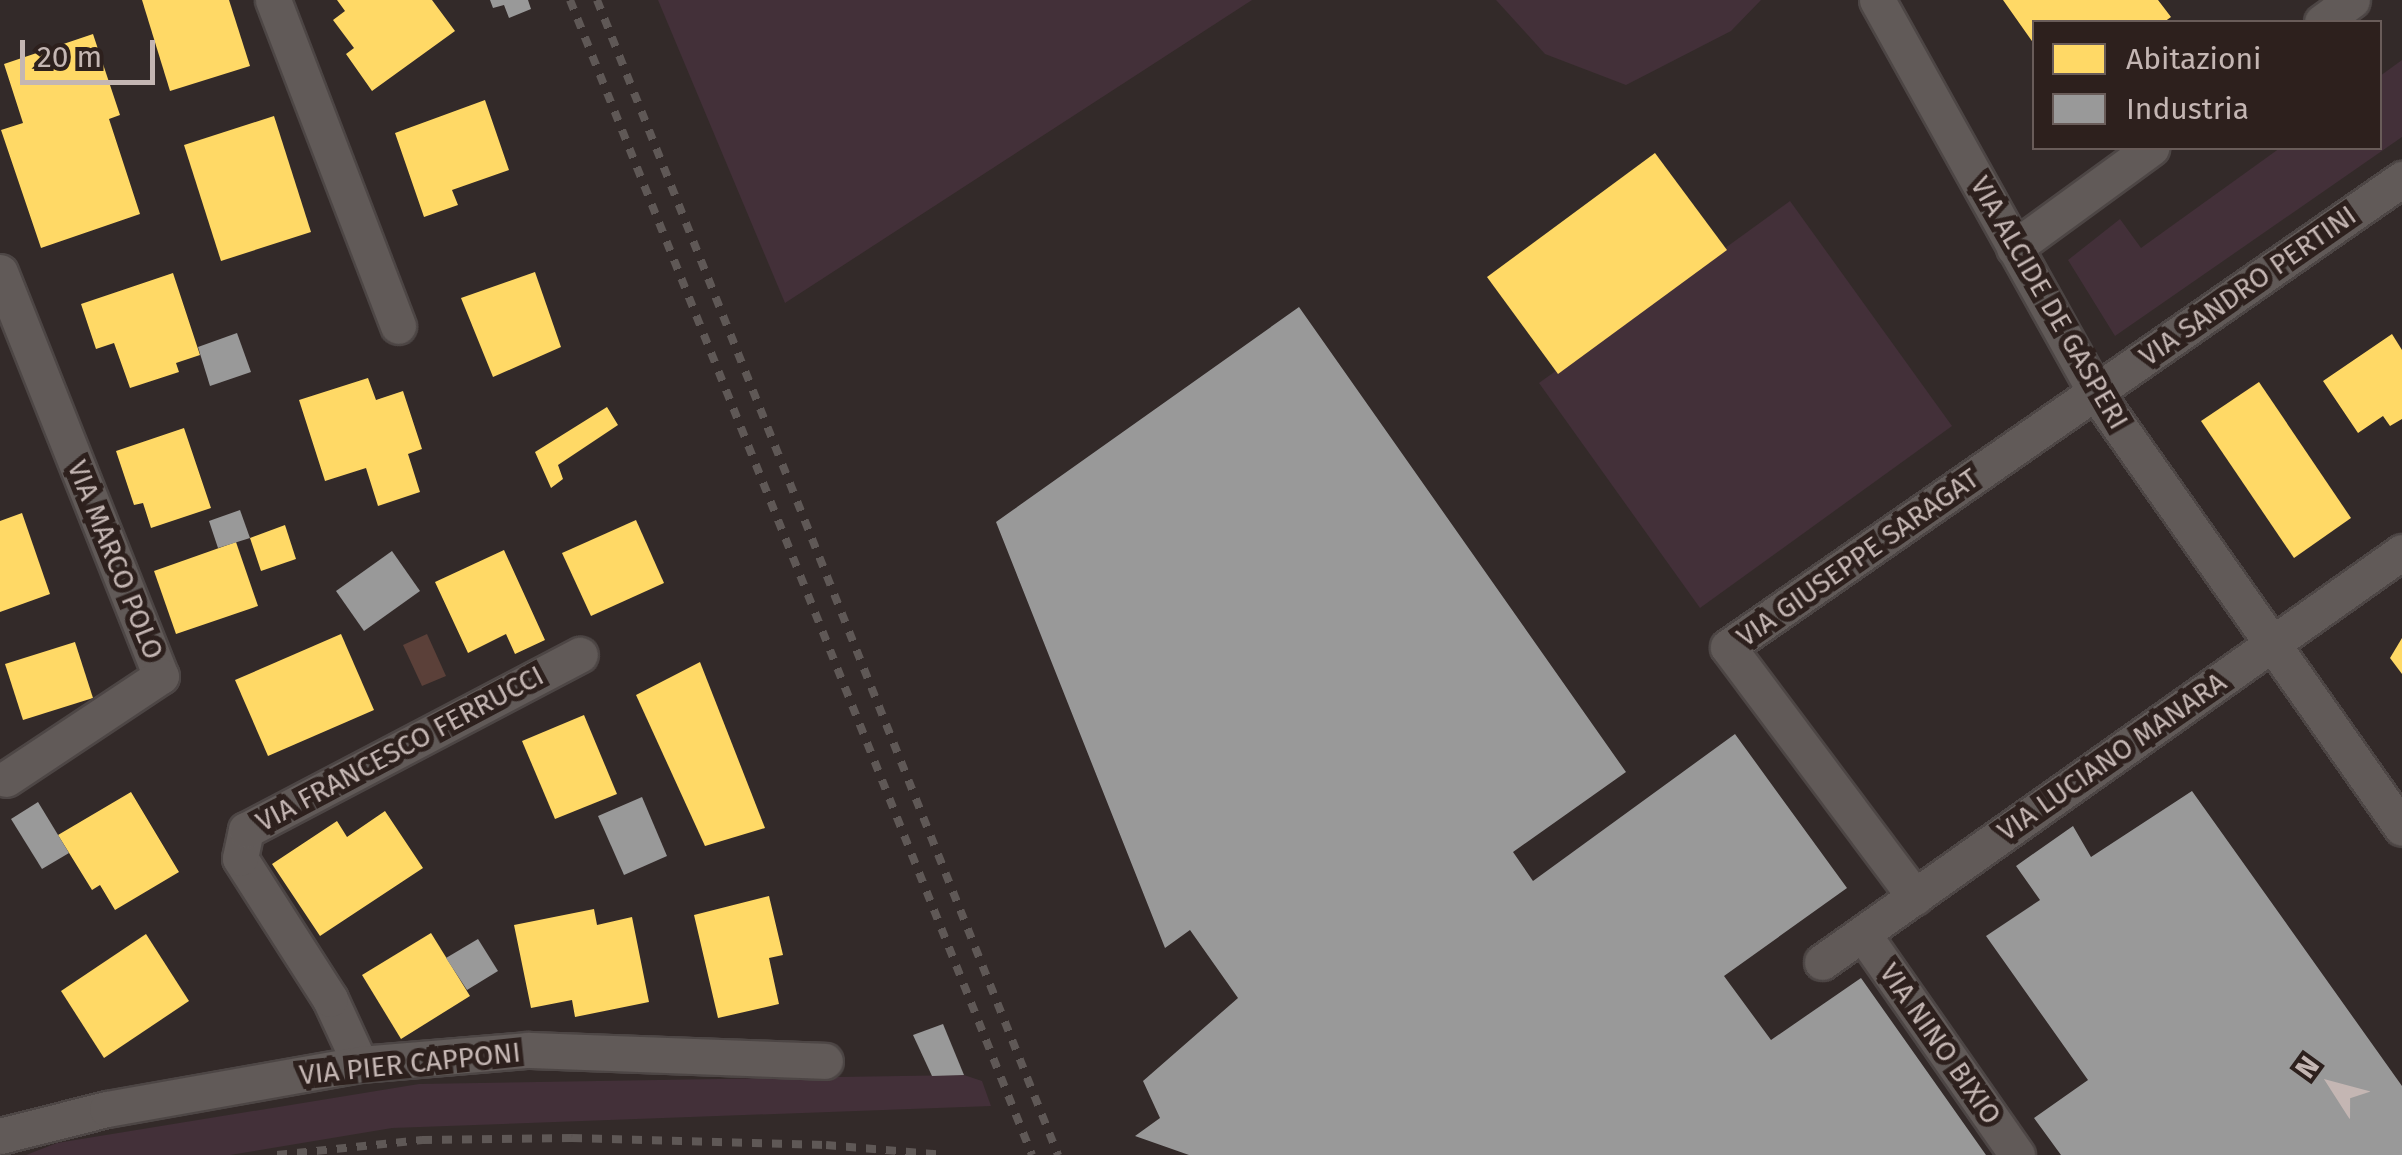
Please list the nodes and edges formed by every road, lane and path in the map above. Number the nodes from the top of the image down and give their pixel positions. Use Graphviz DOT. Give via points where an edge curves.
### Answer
graph roads {
  1 [pos="273,0"];
  2 [pos="1877,0"];
  3 [pos="2352,0"];
  4 [pos="2325,20"];
  5 [pos="2148,150"];
  6 [pos="2402,179"];
  7 [pos="2014,248"];
  8 [pos="0,272"];
  9 [pos="398,326"];
  10 [pos="2095,392"];
  11 [pos="2402,552"];
  12 [pos="2274,642"];
  13 [pos="580,656"];
  14 [pos="6,780"];
  15 [pos="2402,828"];
  16 [pos="1915,897"];
  17 [pos="1862,934"];
  18 [pos="1822,962"];
  19 [pos="826,1061"];
  20 [pos="360,1064"];
  21 [pos="0,1136"];
  22 [pos="2018,1155"];
  1 -- 9 [label="street"];
  2 -- 7 [label="street, VIA ALCIDE DE GASPERI"];
  3 -- 4 [label="street"];
  5 -- 7 [label="street"];
  6 -- 10 [label="street, VIA SANDRO PERTINI"];
  7 -- 10 [label="street, VIA ALCIDE DE GASPERI"];
  8 -- 14 [label="street, VIA MARCO POLO" via="162,676"];
  10 -- 12 [label="street, VIA ALCIDE DE GASPERI"];
  10 -- 16 [label="street, VIA GIUSEPPE SARAGAT" via="1728,648"];
  11 -- 12 [label="street, VIA LUCIANO MANARA"];
  12 -- 15 [label="street, VIA ALCIDE DE GASPERI"];
  12 -- 16 [label="street, VIA LUCIANO MANARA"];
  13 -- 20 [label="street, VIA FRANCESCO FERRUCCI" via="246,830 240,858 330,999"];
  16 -- 17 [label="street, VIA LUCIANO MANARA"];
  17 -- 18 [label="street, VIA LUCIANO MANARA"];
  17 -- 22 [label="street, VIA NINO BIXIO"];
  19 -- 20 [label="street, VIA PIER CAPPONI" via="528,1050"];
  20 -- 21 [label="street, VIA PIER CAPPONI" via="107,1109"];
}
